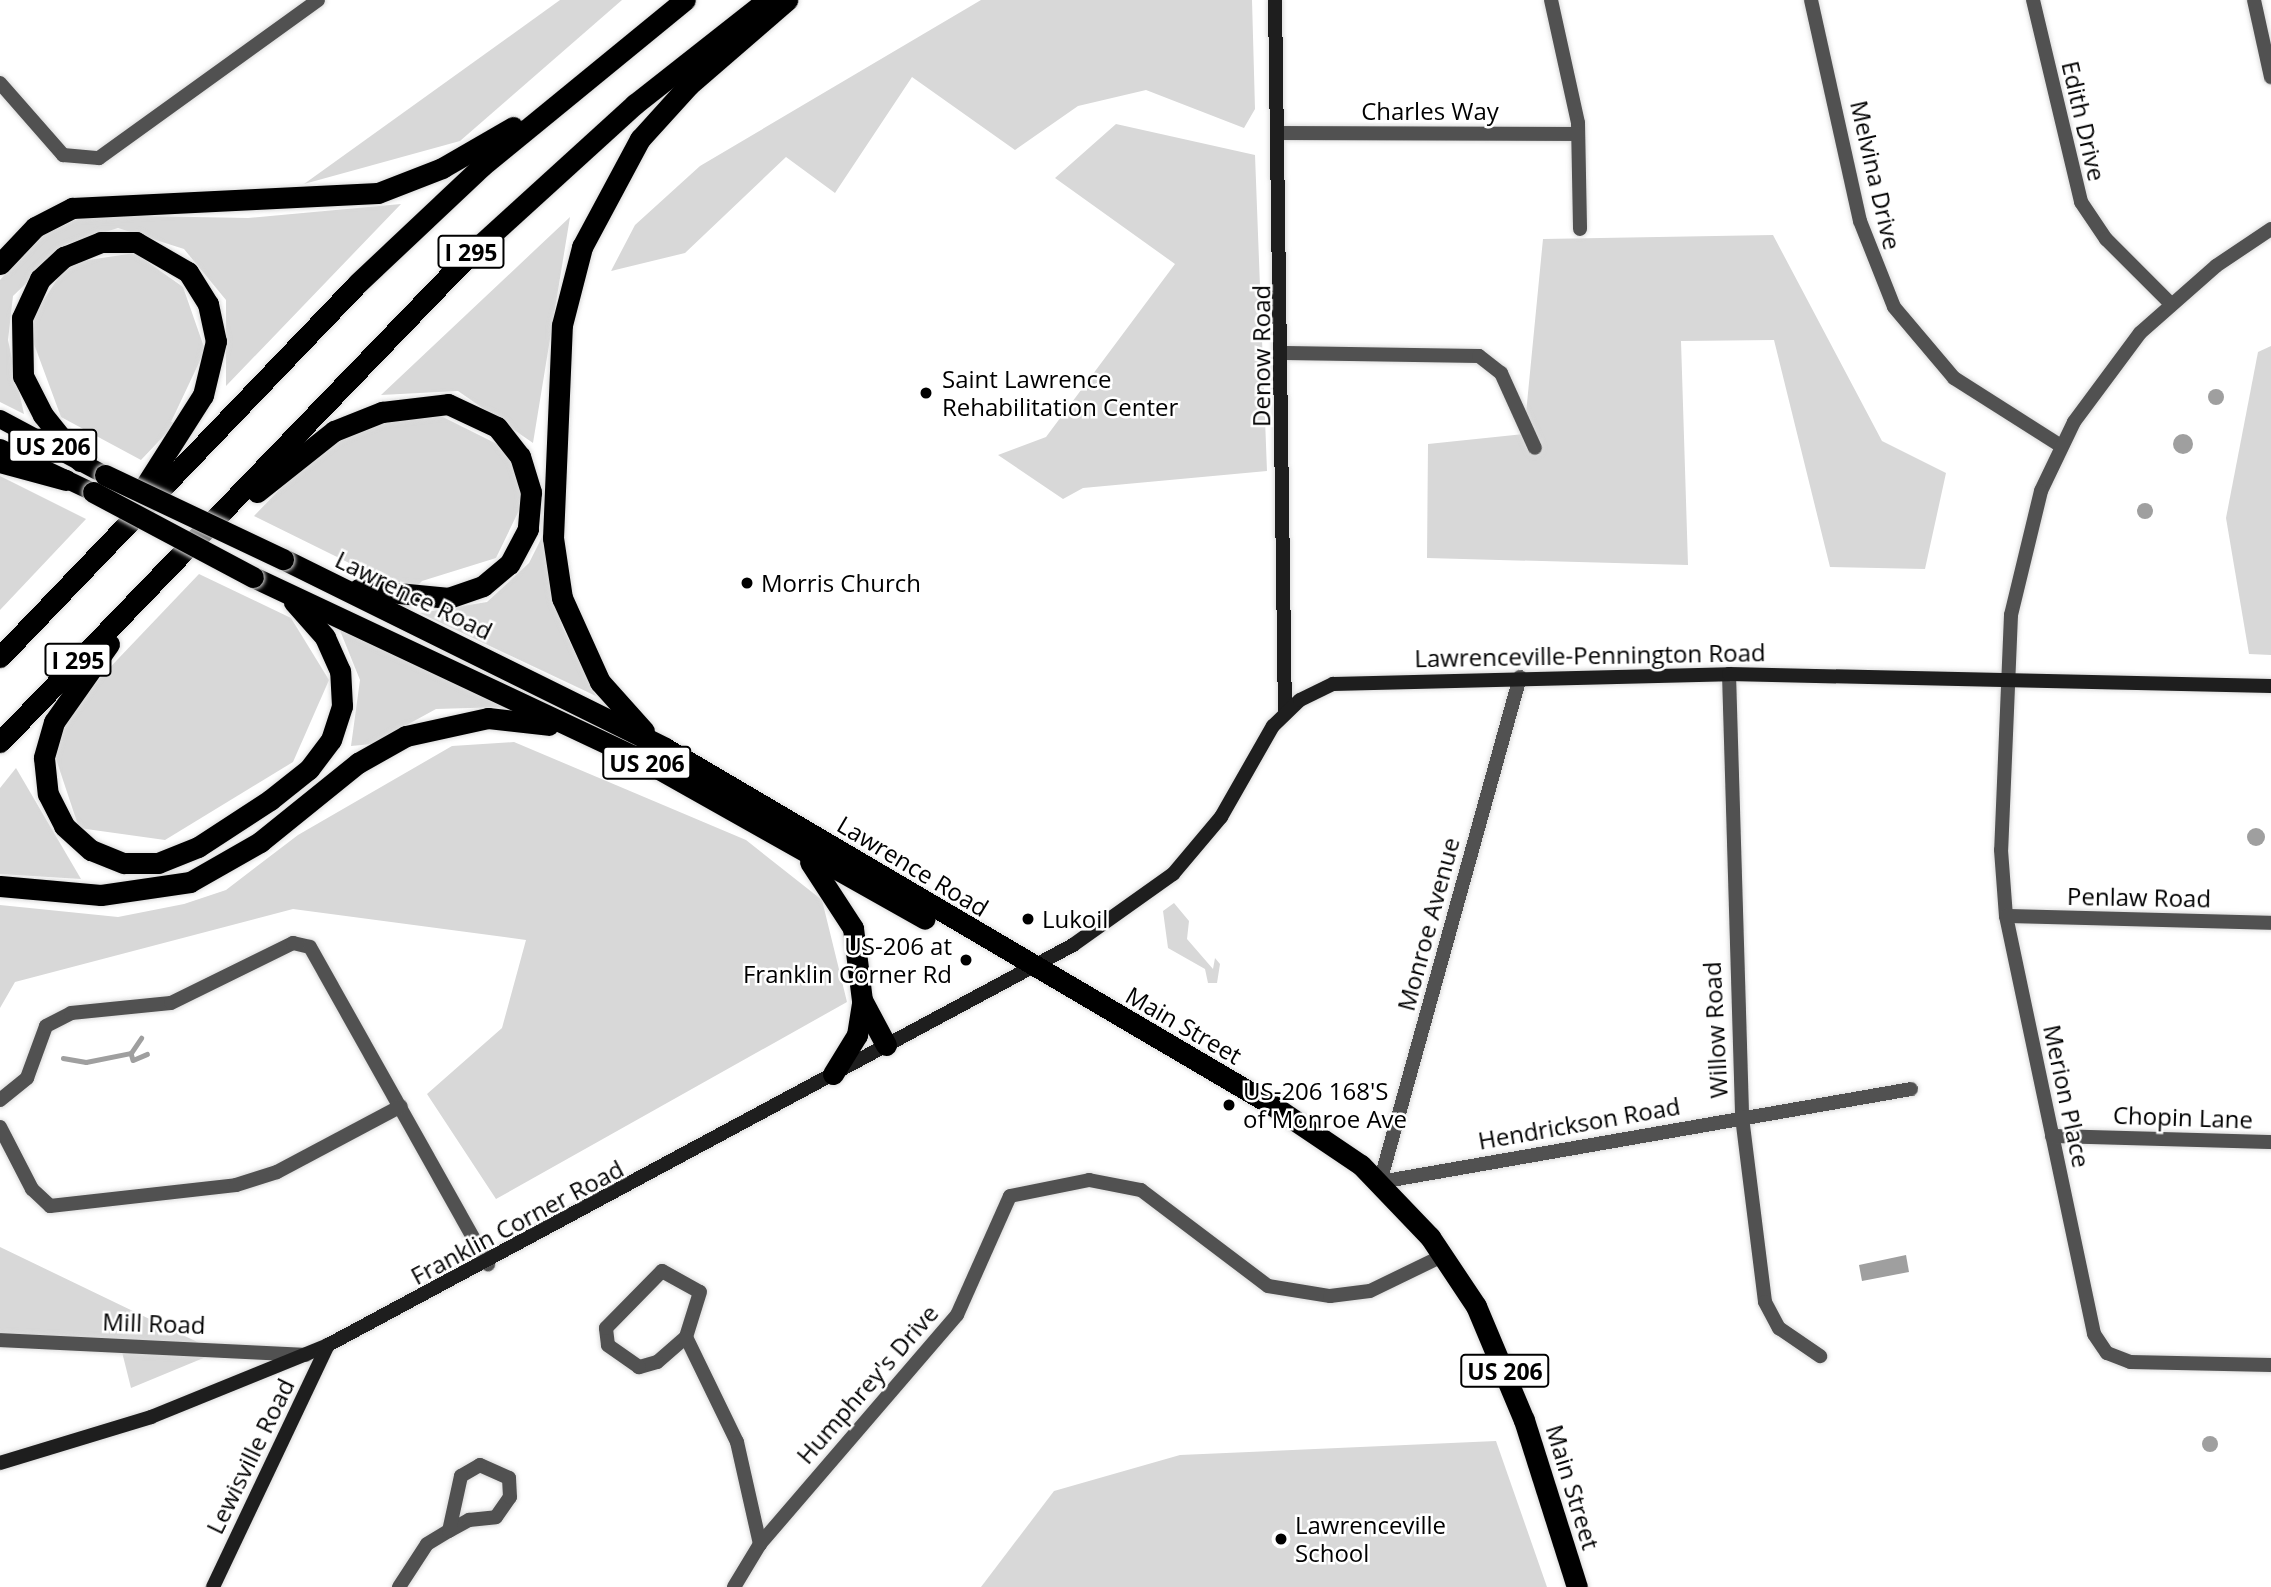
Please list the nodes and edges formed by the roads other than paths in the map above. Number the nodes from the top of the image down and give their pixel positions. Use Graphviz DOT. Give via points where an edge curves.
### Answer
graph roads {
  1 [pos="318,0"];
  2 [pos="685,0"];
  3 [pos="767,0"];
  4 [pos="787,0"];
  5 [pos="1275,0"];
  6 [pos="1551,0"];
  7 [pos="1811,0"];
  8 [pos="2033,0"];
  9 [pos="2254,0"];
  10 [pos="2271,77"];
  11 [pos="0,83"];
  12 [pos="552,106"];
  13 [pos="1282,133"];
  14 [pos="1578,134"];
  15 [pos="1580,229"];
  16 [pos="2271,229"];
  17 [pos="0,264"];
  18 [pos="2171,303"];
  19 [pos="1285,353"];
  20 [pos="0,419"];
  21 [pos="2061,446"];
  22 [pos="0,448"];
  23 [pos="1535,448"];
  24 [pos="80,461"];
  25 [pos="0,462"];
  26 [pos="66,480"];
  27 [pos="99,484"];
  28 [pos="119,529"];
  29 [pos="201,531"];
  30 [pos="80,570"];
  31 [pos="156,578"];
  32 [pos="323,580"];
  33 [pos="282,591"];
  34 [pos="0,642"];
  35 [pos="0,657"];
  36 [pos="1729,674"];
  37 [pos="1520,677"];
  38 [pos="2008,677"];
  39 [pos="2271,686"];
  40 [pos="1285,712"];
  41 [pos="0,742"];
  42 [pos="665,748"];
  43 [pos="652,765"];
  44 [pos="801,852"];
  45 [pos="0,886"];
  46 [pos="2006,916"];
  47 [pos="2271,923"];
  48 [pos="1032,968"];
  49 [pos="862,1000"];
  50 [pos="886,1045"];
  51 [pos="833,1074"];
  52 [pos="1911,1089"];
  53 [pos="0,1100"];
  54 [pos="401,1106"];
  55 [pos="1742,1117"];
  56 [pos="0,1128"];
  57 [pos="2052,1136"];
  58 [pos="2271,1142"];
  59 [pos="1380,1182"];
  60 [pos="1444,1255"];
  61 [pos="488,1264"];
  62 [pos="685,1337"];
  63 [pos="0,1340"];
  64 [pos="328,1345"];
  65 [pos="306,1354"];
  66 [pos="1820,1356"];
  67 [pos="2271,1365"];
  68 [pos="0,1464"];
  69 [pos="449,1531"];
  70 [pos="760,1544"];
  71 [pos="213,1587"];
  72 [pos="399,1587"];
  73 [pos="734,1587"];
  74 [pos="1577,1587"];
  1 -- 11 [label="street" via="108,152 87,161 63,155"];
  2 -- 12 [label="highway, I 295"];
  3 -- 29 [label="highway, I 295" via="635,104 468,256"];
  4 -- 42 [label="highway" via="689,85 640,139 582,247 562,325 553,538 562,598 600,682"];
  5 -- 13 [label="street, Denow Road"];
  6 -- 14 [label="street" via="1572,78"];
  7 -- 21 [label="street, Melvina Drive" via="1860,221 1894,307 1954,378"];
  8 -- 18 [label="street, Edith Drive" via="2081,202 2106,239"];
  9 -- 10 [label="street"];
  12 -- 17 [label="highway" via="442,169 378,193 93,204 35,227"];
  12 -- 28 [label="highway, I 295" via="367,274"];
  13 -- 14 [label="street, Charles Way"];
  13 -- 19 [label="street, Denow Road"];
  14 -- 15 [label="street"];
  16 -- 18 [label="street, Merion Place"];
  18 -- 21 [label="street, Merion Place" via="2117,359"];
  19 -- 23 [label="street" via="1479,356 1501,373"];
  19 -- 40 [label="street, Denow Road"];
  20 -- 24 [label="main road, Lawrence Road / US 206"];
  21 -- 38 [label="street, Merion Place" via="2017,573"];
  22 -- 26 [label="main road, Lawrence Road / US 206"];
  24 -- 27 [label="main road, Lawrence Road / US 206"];
  24 -- 28 [label="highway" via="43,415 23,376 22,318 40,279 64,257 101,242 136,242 188,272 208,304 216,341 203,395"];
  25 -- 26 [label="highway"];
  26 -- 27 [label="main road, Lawrence Road / US 206"];
  27 -- 32 [label="highway, Lawrence Road / US 206, bridge" via="283,559"];
  27 -- 33 [label="highway, Lawrence Road / US 206, bridge"];
  28 -- 30 [label="highway, I 295"];
  29 -- 31 [label="highway, I 295"];
  29 -- 32 [label="highway" via="310,447 382,412 448,404 481,416 510,440 527,472 531,511 521,547 497,576 473,591 429,600"];
  30 -- 34 [label="highway"];
  30 -- 35 [label="highway, I 295"];
  31 -- 33 [label="highway" via="60,711 44,758 48,794 64,826 91,850 124,863 158,863 198,847 309,769 331,740 342,706 340,671 325,637"];
  31 -- 41 [label="highway, I 295"];
  32 -- 42 [label="highway, Lawrence Road / US 206"];
  33 -- 43 [label="highway, Lawrence Road / US 206"];
  36 -- 37 [label="street, Lawrenceville-Pennington Road"];
  36 -- 38 [label="street, Lawrenceville-Pennington Road"];
  36 -- 55 [label="street, Willow Road"];
  37 -- 40 [label="street, Lawrenceville-Pennington Road" via="1352,681 1316,691"];
  37 -- 59 [label="street, Monroe Avenue"];
  38 -- 39 [label="street, Lawrenceville-Pennington Road"];
  38 -- 46 [label="street, Merion Place" via="2001,850"];
  40 -- 48 [label="street, Lawrenceville-Pennington Road" via="1221,817 1173,874 1126,911"];
  42 -- 48 [label="highway, Lawrence Road / US 206"];
  43 -- 44 [label="highway, Lawrence Road / US 206"];
  43 -- 45 [label="highway" via="544,724 460,721 381,748 260,842 190,882 101,895"];
  44 -- 48 [label="highway, Lawrence Road / US 206"];
  44 -- 49 [label="highway" via="853,928"];
  46 -- 47 [label="street, Penlaw Road"];
  46 -- 57 [label="street, Merion Place"];
  48 -- 50 [label="street, Franklin Corner Road"];
  48 -- 59 [label="highway, Main Street / US 206" via="1272,1105"];
  49 -- 50 [label="highway"];
  49 -- 51 [label="highway" via="857,1035"];
  50 -- 51 [label="street, Franklin Corner Road"];
  51 -- 61 [label="street, Franklin Corner Road"];
  52 -- 55 [label="street, Hendrickson Road"];
  53 -- 54 [label="street" via="27,1078 46,1026 71,1013 171,1003 293,943 310,947"];
  54 -- 56 [label="street" via="277,1172 236,1185 50,1206 32,1189"];
  54 -- 61 [label="street"];
  55 -- 59 [label="street, Hendrickson Road"];
  55 -- 66 [label="street, Willow Road" via="1765,1302 1779,1328"];
  57 -- 58 [label="street, Chopin Lane"];
  57 -- 67 [label="street, Merion Place" via="2094,1334 2107,1353 2130,1362"];
  59 -- 60 [label="highway, Main Street / US 206"];
  60 -- 70 [label="street, Humphrey's Drive" via="1370,1291 1330,1296 1268,1286 1141,1190 1089,1180 1010,1196 957,1315"];
  60 -- 74 [label="highway, Main Street / US 206" via="1504,1368"];
  61 -- 64 [label="street, Franklin Corner Road"];
  62 -- 62 [label="street" via="700,1292 662,1270 606,1328 608,1345 639,1367 657,1362"];
  62 -- 70 [label="street" via="737,1442"];
  63 -- 65 [label="street, Mill Road"];
  64 -- 65 [label="street, Franklin Corner Road"];
  64 -- 71 [label="street, Lewisville Road"];
  65 -- 68 [label="street, Franklin Corner Road" via="151,1417"];
  69 -- 69 [label="street" via="496,1517 510,1497 509,1478 480,1465 461,1476 451,1502"];
  69 -- 72 [label="street" via="427,1544"];
  70 -- 73 [label="street, Humphrey's Drive"];
}
